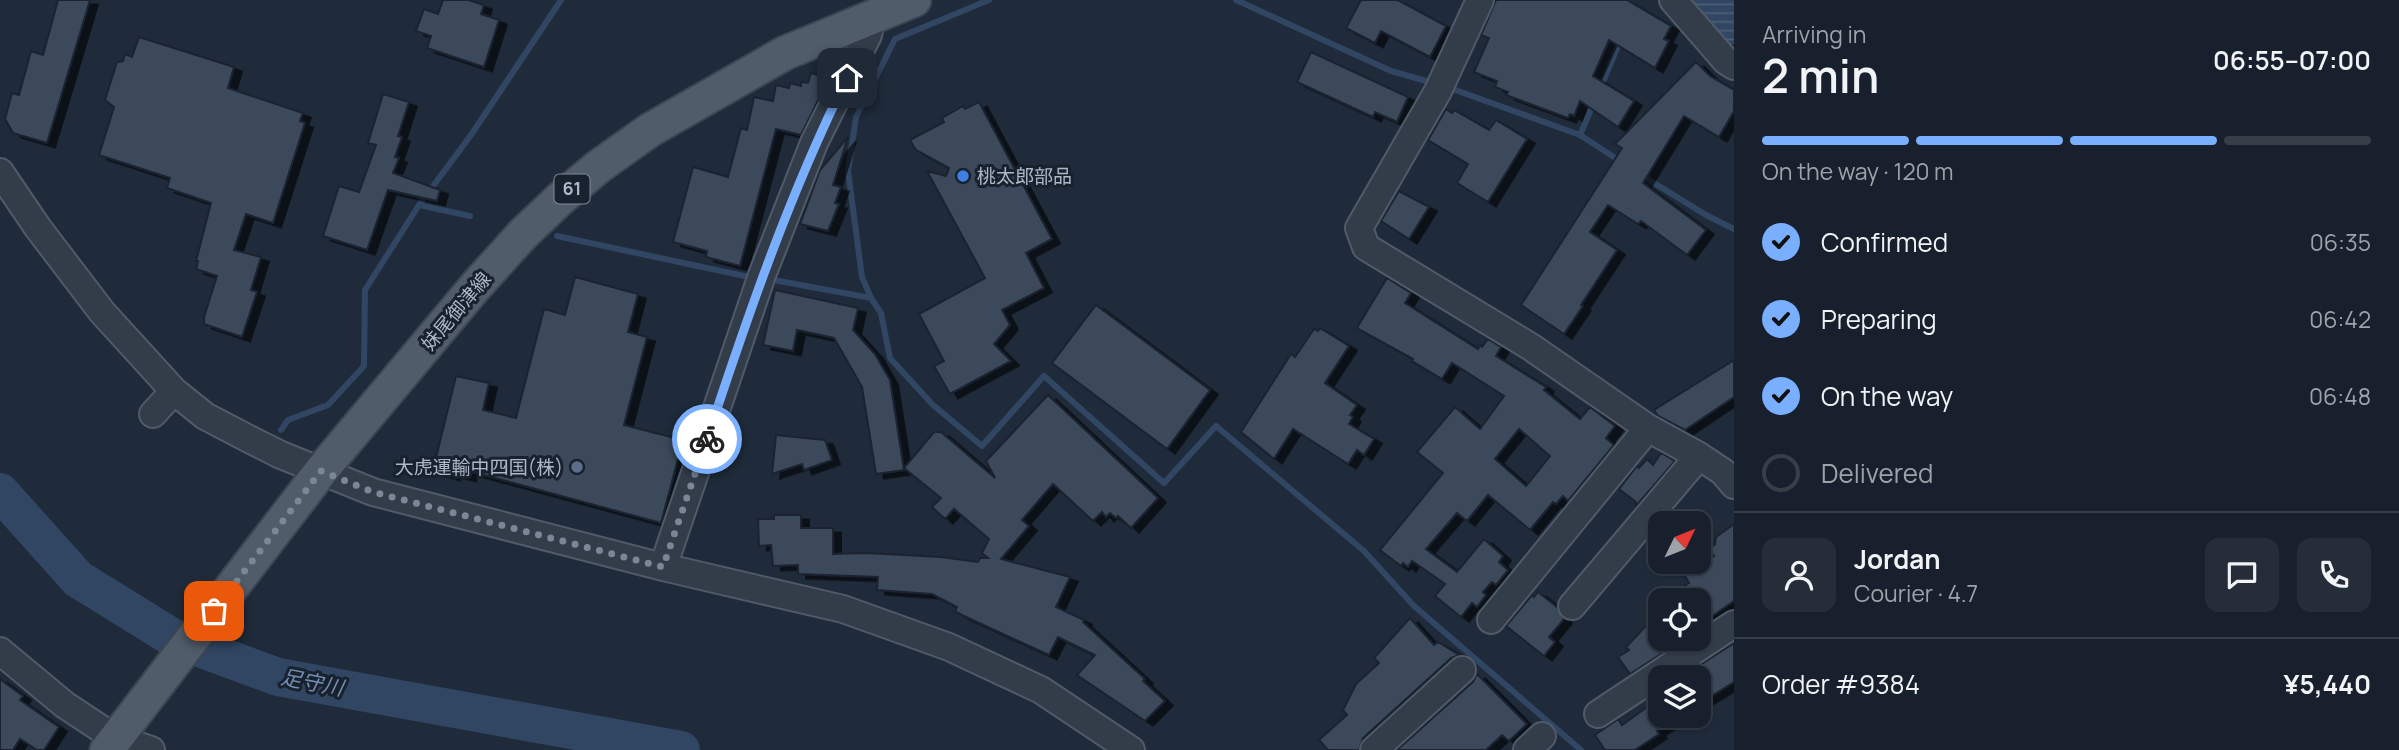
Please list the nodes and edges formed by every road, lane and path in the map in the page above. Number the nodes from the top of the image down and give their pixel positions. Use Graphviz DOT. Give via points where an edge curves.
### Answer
graph roads {
  1 [pos="914,0"];
  2 [pos="1480,0"];
  3 [pos="1674,0"];
  4 [pos="872,17"];
  5 [pos="1734,66"];
  6 [pos="0,172"];
  7 [pos="174,390"];
  8 [pos="153,414"];
  9 [pos="1648,428"];
  10 [pos="1699,456"];
  11 [pos="317,476"];
  12 [pos="1734,485"];
  13 [pos="663,567"];
  14 [pos="1572,606"];
  15 [pos="1491,620"];
  16 [pos="1734,624"];
  17 [pos="0,651"];
  18 [pos="1462,670"];
  19 [pos="1598,714"];
  20 [pos="118,735"];
  21 [pos="151,750"];
  22 [pos="1131,750"];
  23 [pos="1374,750"];
  1 -- 4 [label="main road, 妹尾御津線 / 61"];
  2 -- 9 [label="street" via="1442,83 1359,228 1366,247 1531,347"];
  3 -- 5 [label="street"];
  4 -- 11 [label="main road, 妹尾御津線 / 61" via="785,53 650,130 598,167 523,234"];
  4 -- 13 [label="street" via="868,35 814,143 760,279"];
  6 -- 7 [label="street" via="102,312"];
  7 -- 8 [label="street"];
  7 -- 11 [label="street" via="205,416"];
  9 -- 10 [label="street"];
  9 -- 15 [label="street"];
  10 -- 12 [label="street"];
  10 -- 14 [label="street"];
  11 -- 13 [label="street"];
  11 -- 20 [label="main road, 妹尾御津線 / 61"];
  13 -- 22 [label="street" via="843,609 949,648 1041,690"];
  16 -- 19 [label="street"];
  17 -- 20 [label="street" via="65,705"];
  18 -- 23 [label="street"];
  20 -- 21 [label="street"];
}
